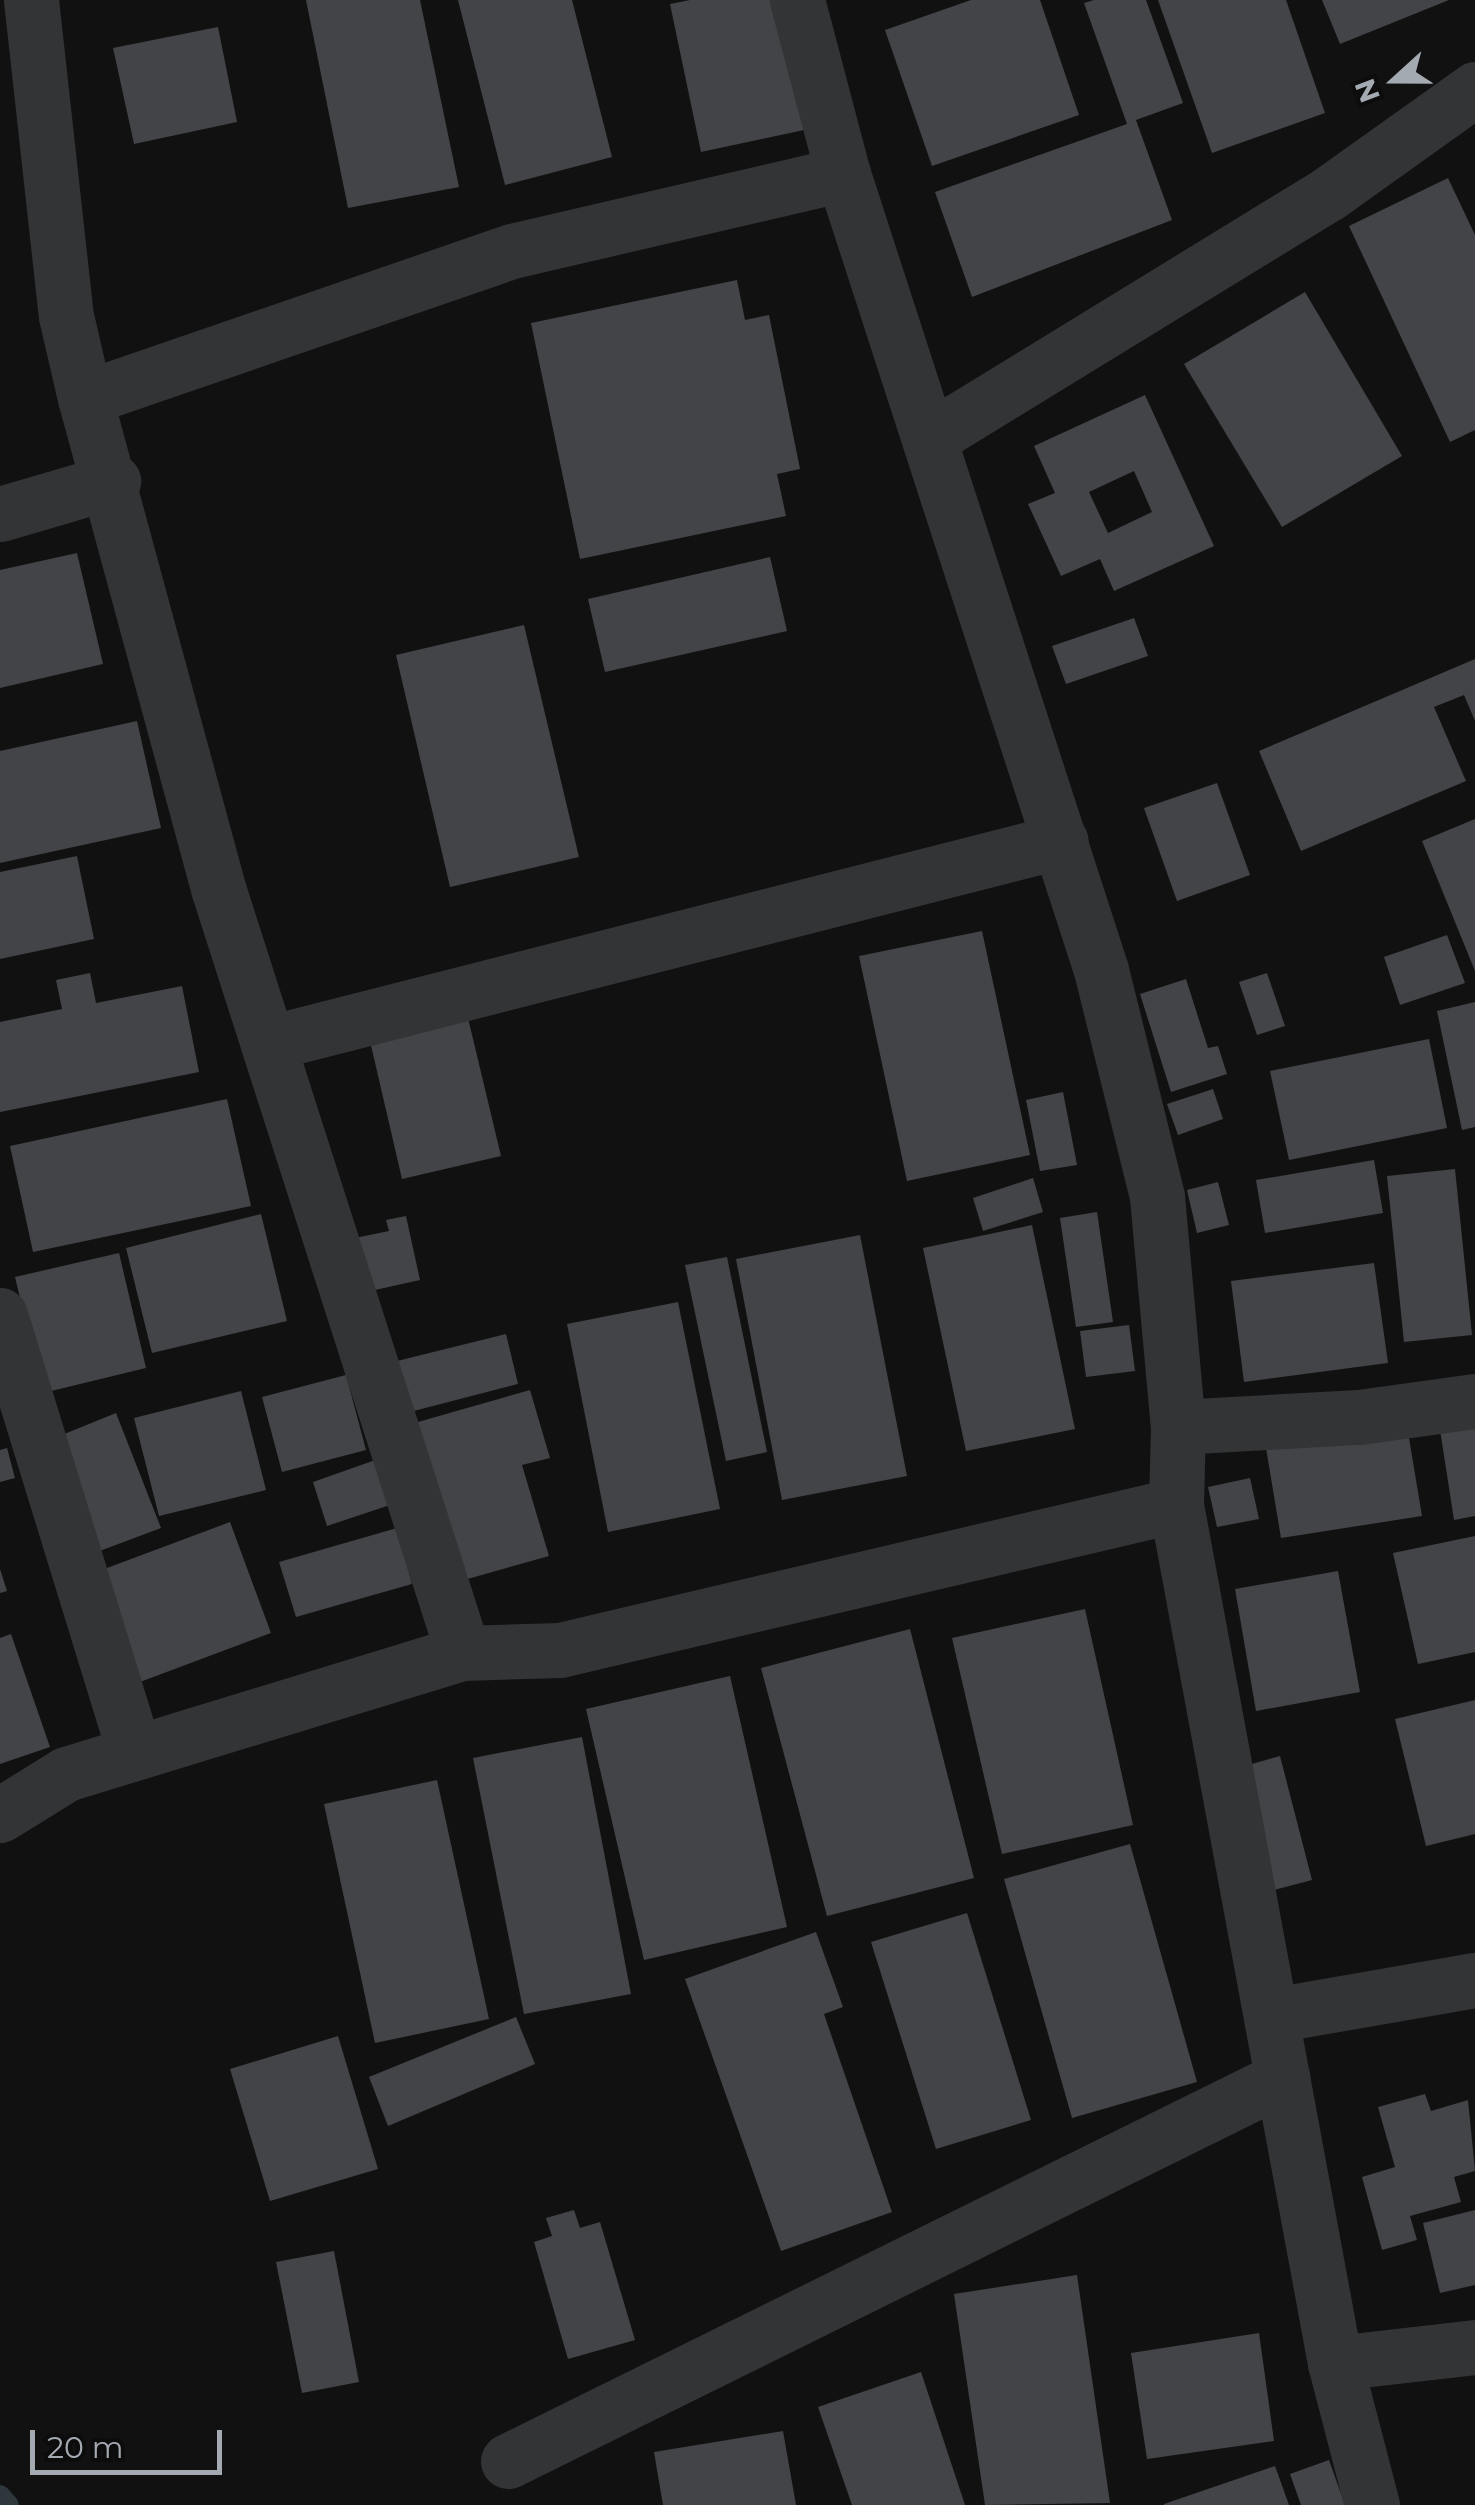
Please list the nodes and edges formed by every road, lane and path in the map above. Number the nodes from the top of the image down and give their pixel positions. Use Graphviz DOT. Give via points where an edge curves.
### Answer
graph roads {
  1 [pos="31,0"];
  2 [pos="797,0"];
  3 [pos="1475,88"];
  4 [pos="843,174"];
  5 [pos="85,398"];
  6 [pos="932,436"];
  7 [pos="112,482"];
  8 [pos="0,514"];
  9 [pos="1061,842"];
  10 [pos="269,1043"];
  11 [pos="0,1314"];
  12 [pos="1475,1401"];
  13 [pos="1178,1427"];
  14 [pos="1176,1505"];
  15 [pos="463,1652"];
  16 [pos="134,1752"];
  17 [pos="0,1815"];
  18 [pos="1475,1980"];
  19 [pos="1274,2015"];
  20 [pos="1283,2078"];
  21 [pos="1475,2347"];
  22 [pos="1335,2363"];
  23 [pos="508,2461"];
  24 [pos="1372,2505"];
  1 -- 5 [label="street" via="66,316"];
  2 -- 4 [label="street"];
  3 -- 6 [label="street" via="1328,194"];
  4 -- 5 [label="street" via="512,250"];
  4 -- 6 [label="street"];
  5 -- 7 [label="street"];
  6 -- 9 [label="street"];
  7 -- 8 [label="street"];
  7 -- 10 [label="street" via="218,888"];
  9 -- 10 [label="street"];
  9 -- 13 [label="street" via="1101,970 1157,1197"];
  10 -- 15 [label="street"];
  11 -- 16 [label="street"];
  12 -- 13 [label="street" via="1359,1417"];
  13 -- 14 [label="street"];
  14 -- 15 [label="street" via="560,1650"];
  14 -- 19 [label="street"];
  15 -- 16 [label="street"];
  16 -- 17 [label="street" via="66,1774"];
  18 -- 19 [label="street"];
  19 -- 20 [label="street"];
  20 -- 22 [label="street"];
  20 -- 23 [label="street"];
  21 -- 22 [label="street"];
  22 -- 24 [label="street"];
}
